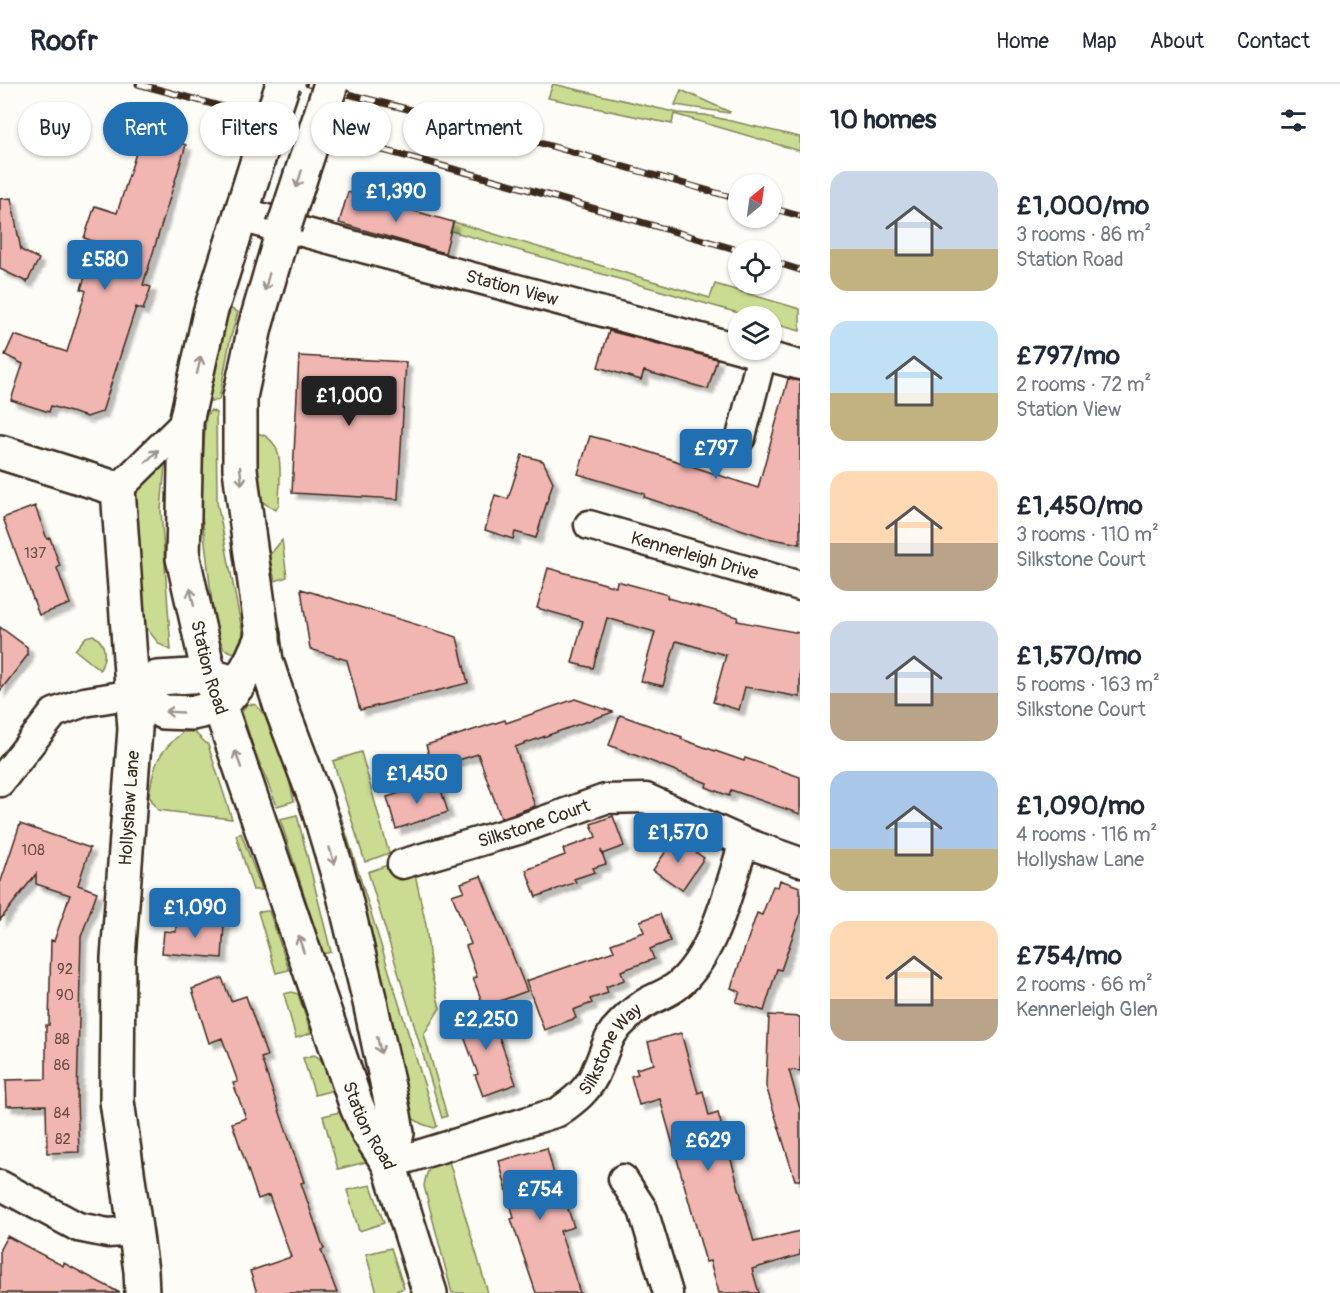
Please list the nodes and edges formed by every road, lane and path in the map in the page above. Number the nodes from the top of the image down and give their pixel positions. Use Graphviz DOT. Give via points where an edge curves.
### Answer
graph roads {
  1 [pos="283,84"];
  2 [pos="332,84"];
  3 [pos="241,214"];
  4 [pos="284,226"];
  5 [pos="728,346"];
  6 [pos="746,360"];
  7 [pos="781,360"];
  8 [pos="800,365"];
  9 [pos="186,422"];
  10 [pos="741,436"];
  11 [pos="0,452"];
  12 [pos="118,489"];
  13 [pos="589,525"];
  14 [pos="800,586"];
  15 [pos="262,635"];
  16 [pos="222,689"];
  17 [pos="134,694"];
  18 [pos="281,707"];
  19 [pos="0,783"];
  20 [pos="744,842"];
  21 [pos="800,862"];
  22 [pos="402,864"];
  23 [pos="389,1164"];
  24 [pos="623,1179"];
  25 [pos="0,1185"];
  26 [pos="135,1231"];
  27 [pos="142,1293"];
  28 [pos="430,1293"];
  29 [pos="668,1293"];
  1 -- 3 [label="main road, Station Road, bridge"];
  2 -- 4 [label="main road, Station Road, one-way, bridge"];
  3 -- 4 [label="main road"];
  9 -- 3 [label="main road, Station Road, one-way" via="210,313"];
  4 -- 5 [label="street, Station View"];
  4 -- 15 [label="main road, Station Road, one-way" via="240,397 240,469"];
  6 -- 10 [label="street"];
  7 -- 8 [label="street, Station View"];
  12 -- 9 [label="street, one-way"];
  16 -- 9 [label="main road, Station Road, one-way" via="183,558"];
  11 -- 12 [label="main road"];
  12 -- 17 [label="main road, Hollyshaw Lane"];
  13 -- 14 [label="street, Kennerleigh Drive"];
  15 -- 16 [label="main road" via="252,659"];
  15 -- 18 [label="main road, Station Road"];
  16 -- 17 [label="main road" via="157,678"];
  16 -- 18 [label="main road"];
  23 -- 16 [label="main road, Station Road, one-way" via="357,1107"];
  17 -- 19 [label="street" via="84,702 54,713"];
  17 -- 26 [label="main road, Hollyshaw Lane" via="135,729 118,958 117,1101"];
  18 -- 23 [label="main road, Station Road, one-way" via="316,800 370,1002 397,1133"];
  20 -- 21 [label="street, Silkstone Court"];
  20 -- 22 [label="street, Silkstone Court" via="646,798 605,799"];
  20 -- 23 [label="street, Silkstone Way" via="704,954 678,985 625,1018 612,1035 592,1080 573,1102 558,1112"];
  23 -- 28 [label="main road"];
  24 -- 29 [label="street" via="643,1210"];
  25 -- 26 [label="street" via="78,1227 108,1233"];
  26 -- 27 [label="main road, Hollyshaw Lane"];
}
